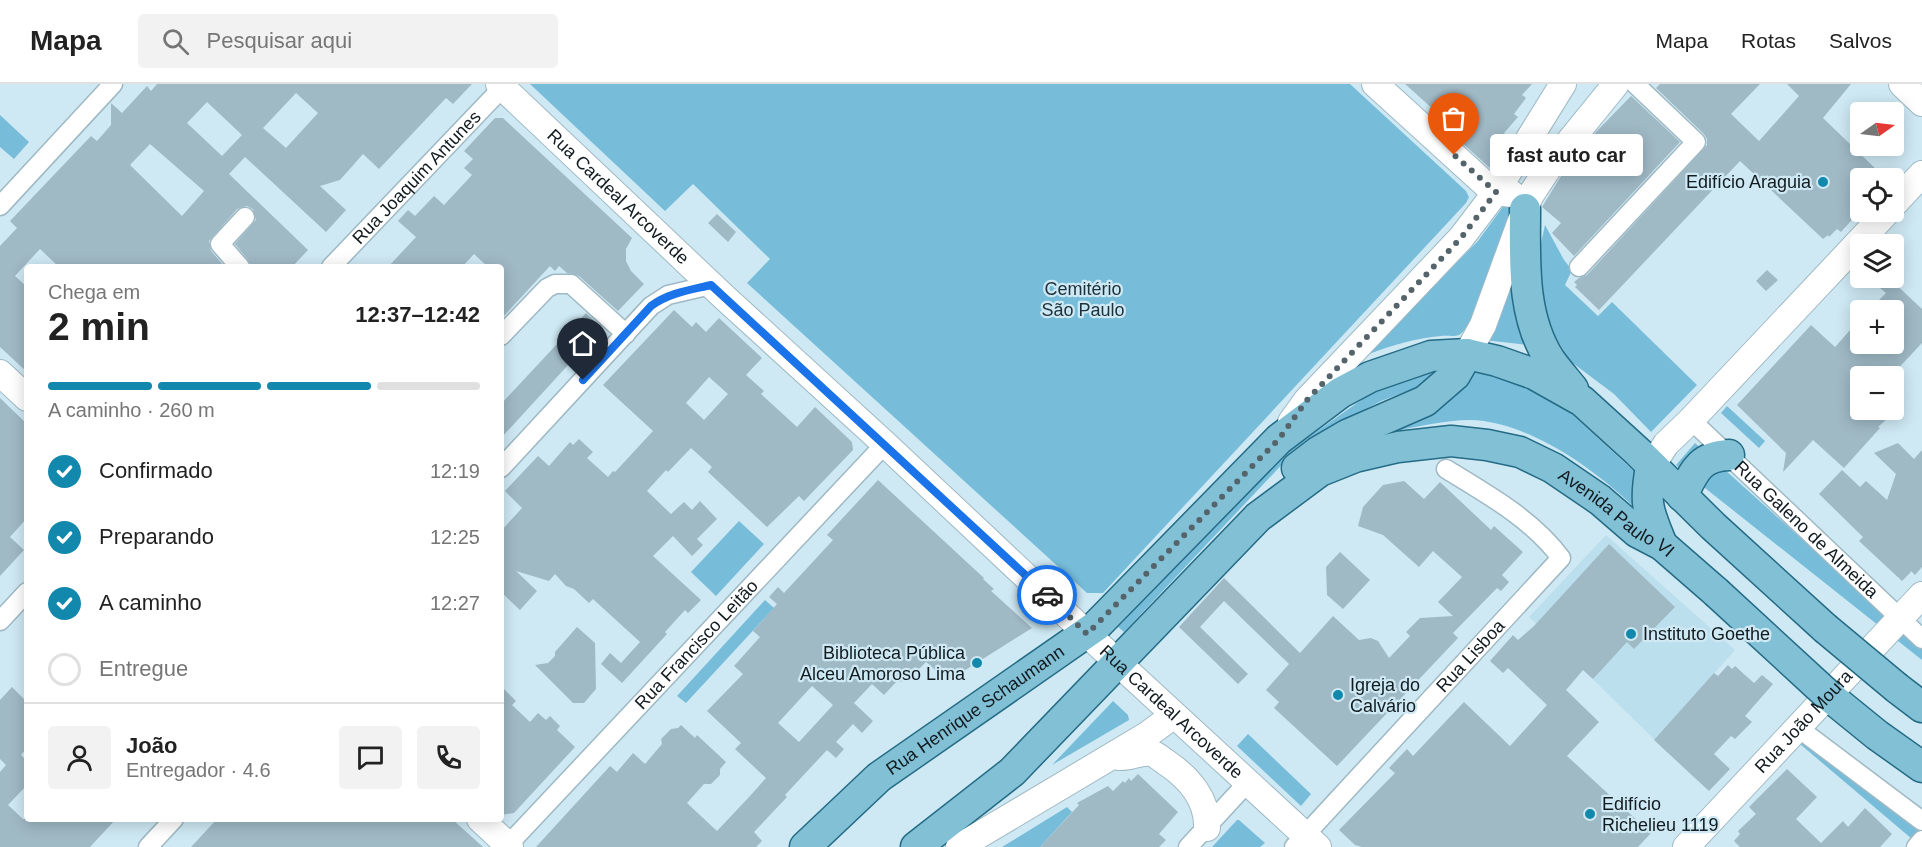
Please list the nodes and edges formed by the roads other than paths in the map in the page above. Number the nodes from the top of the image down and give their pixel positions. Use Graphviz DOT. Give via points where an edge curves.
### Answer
graph roads {
  1 [pos="113,84"];
  2 [pos="1375,84"];
  3 [pos="1563,84"];
  4 [pos="1616,84"];
  5 [pos="1635,84"];
  6 [pos="1902,84"];
  7 [pos="501,86"];
  8 [pos="1922,103"];
  9 [pos="1922,174"];
  10 [pos="1496,192"];
  11 [pos="1904,193"];
  12 [pos="1527,202"];
  13 [pos="0,206"];
  14 [pos="245,217"];
  15 [pos="1878,222"];
  16 [pos="238,264"];
  17 [pos="334,264"];
  18 [pos="1580,267"];
  19 [pos="711,285"];
  20 [pos="504,333"];
  21 [pos="626,334"];
  22 [pos="1467,354"];
  23 [pos="0,373"];
  24 [pos="24,395"];
  25 [pos="1582,401"];
  26 [pos="1691,420"];
  27 [pos="1279,439"];
  28 [pos="885,444"];
  29 [pos="1729,455"];
  30 [pos="504,458"];
  31 [pos="1651,466"];
  32 [pos="1446,469"];
  33 [pos="1682,496"];
  34 [pos="1257,517"];
  35 [pos="1662,545"];
  36 [pos="24,595"];
  37 [pos="1922,595"];
  38 [pos="1899,619"];
  39 [pos="0,621"];
  40 [pos="1087,634"];
  41 [pos="1922,639"];
  42 [pos="1117,662"];
  43 [pos="1922,707"];
  44 [pos="1174,715"];
  45 [pos="1797,727"];
  46 [pos="1113,756"];
  47 [pos="1922,766"];
  48 [pos="1248,782"];
  49 [pos="1922,821"];
  50 [pos="171,822"];
  51 [pos="483,822"];
  52 [pos="1206,828"];
  53 [pos="1922,840"];
  54 [pos="1306,843"];
  55 [pos="508,846"];
  56 [pos="148,847"];
  57 [pos="805,847"];
  58 [pos="916,847"];
  59 [pos="959,847"];
  60 [pos="1188,847"];
  61 [pos="1686,847"];
  62 [pos="1916,847"];
  1 -- 13 [label="street"];
  2 -- 10 [label="street"];
  3 -- 10 [label="street, Rua Henrique Schaumann"];
  4 -- 12 [label="street" via="1551,164"];
  5 -- 18 [label="street" via="1695,142"];
  6 -- 8 [label="street"];
  7 -- 17 [label="street, Rua Joaquim Antunes"];
  7 -- 19 [label="street, Rua Cardeal Arcoverde"];
  9 -- 11 [label="street"];
  10 -- 12 [label="street"];
  10 -- 27 [label="street, Rua Henrique Schaumann" via="1461,238 1307,400"];
  12 -- 22 [label="street" via="1483,326"];
  12 -- 25 [label="main road" via="1524,256 1528,299 1536,329 1549,358"];
  14 -- 16 [label="street" via="220,243"];
  15 -- 26 [label="street"];
  19 -- 21 [label="street" via="658,300"];
  19 -- 28 [label="street, Rua Cardeal Arcoverde"];
  20 -- 21 [label="street" via="547,288 561,283 571,284"];
  21 -- 30 [label="street"];
  22 -- 25 [label="main road" via="1534,374"];
  22 -- 27 [label="main road" via="1431,356 1370,377 1340,393"];
  22 -- 34 [label="main road" via="1455,375 1425,401 1318,452 1279,486"];
  23 -- 24 [label="street"];
  25 -- 31 [label="main road"];
  26 -- 29 [label="street, Rua Galeno de Almeida"];
  26 -- 31 [label="street" via="1666,444"];
  27 -- 40 [label="main road, Rua Henrique Schaumann"];
  28 -- 40 [label="street, Rua Cardeal Arcoverde"];
  28 -- 55 [label="street, Rua Francisco Leitão"];
  29 -- 33 [label="main road" via="1707,459"];
  29 -- 38 [label="street, Rua Galeno de Almeida"];
  31 -- 33 [label="main road"];
  31 -- 35 [label="main road" via="1647,505"];
  32 -- 54 [label="street, Rua Lisboa" via="1526,522 1548,540 1561,558"];
  33 -- 43 [label="main road, bridge" via="1825,628"];
  34 -- 35 [label="main road, Avenida Paulo VI" via="1320,471 1337,464 1398,447 1451,441 1520,452 1553,468 1600,500 1637,532"];
  34 -- 42 [label="main road"];
  35 -- 47 [label="main road, Avenida Paulo VI, bridge" via="1829,696"];
  36 -- 39 [label="street"];
  37 -- 38 [label="street, Rua João Moura"];
  38 -- 41 [label="street, Rua Galeno de Almeida"];
  38 -- 45 [label="street, Rua João Moura"];
  40 -- 42 [label="street, Rua Cardeal Arcoverde"];
  40 -- 57 [label="main road, Rua Henrique Schaumann" via="879,777"];
  42 -- 44 [label="street, Rua Cardeal Arcoverde"];
  42 -- 58 [label="main road" via="1012,772"];
  44 -- 46 [label="street"];
  44 -- 48 [label="street, Rua Cardeal Arcoverde"];
  45 -- 49 [label="street"];
  45 -- 61 [label="street, Rua João Moura"];
  46 -- 52 [label="street" via="1128,758 1142,752 1153,753 1172,766 1201,797"];
  46 -- 59 [label="street"];
  48 -- 52 [label="street"];
  48 -- 54 [label="street, Rua Cardeal Arcoverde"];
  50 -- 56 [label="street"];
  51 -- 55 [label="street"];
  52 -- 60 [label="street"];
  53 -- 62 [label="street"];
}
